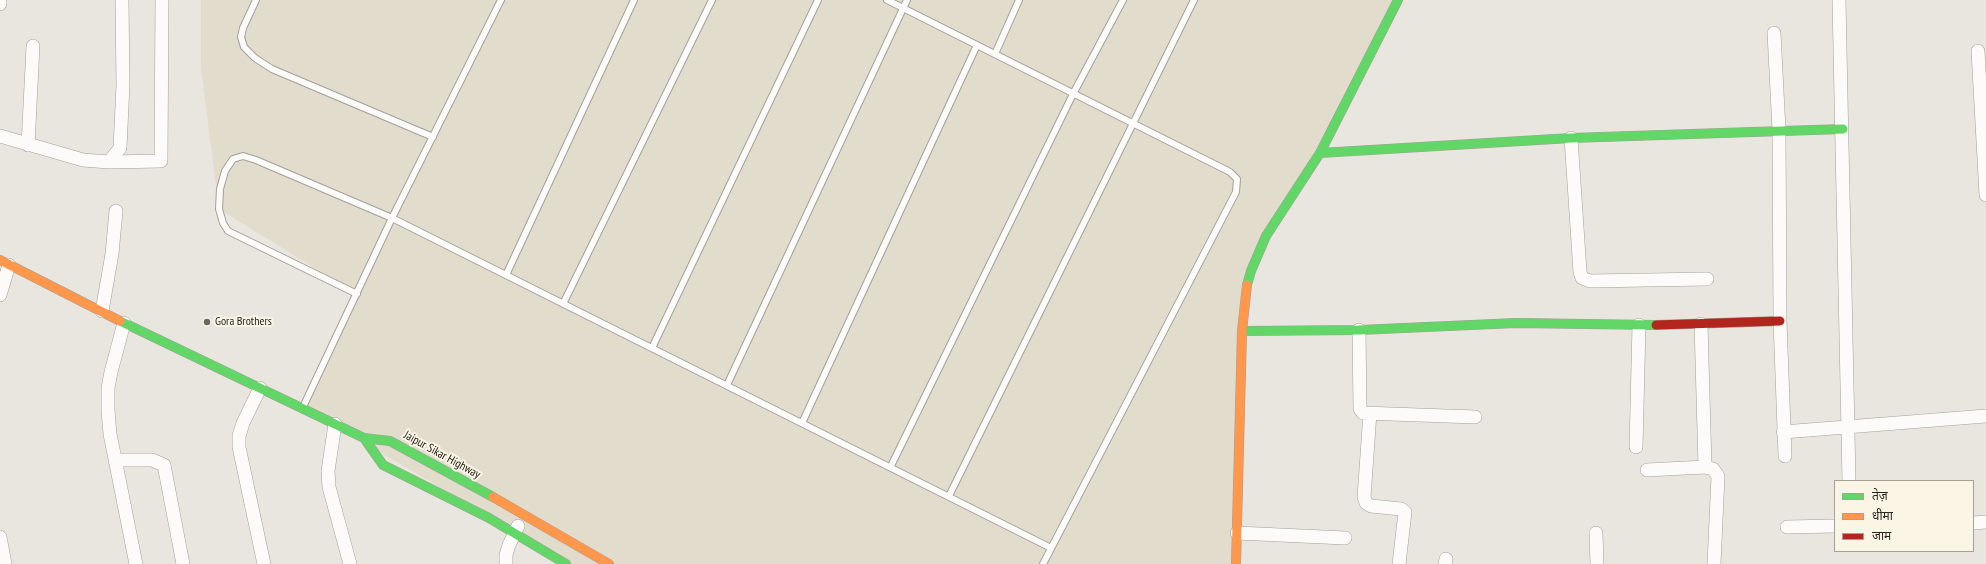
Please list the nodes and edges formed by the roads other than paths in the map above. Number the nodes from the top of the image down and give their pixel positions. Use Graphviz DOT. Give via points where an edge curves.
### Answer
graph roads {
  1 [pos="0,0"];
  2 [pos="122,0"];
  3 [pos="162,0"];
  4 [pos="256,0"];
  5 [pos="501,0"];
  6 [pos="634,0"];
  7 [pos="712,0"];
  8 [pos="818,0"];
  9 [pos="887,0"];
  10 [pos="907,0"];
  11 [pos="1019,0"];
  12 [pos="1123,0"];
  13 [pos="1194,0"];
  14 [pos="1398,0"];
  15 [pos="1839,0"];
  16 [pos="0,4"];
  17 [pos="903,8"];
  18 [pos="1774,33"];
  19 [pos="977,45"];
  20 [pos="33,46"];
  21 [pos="1978,51"];
  22 [pos="995,54"];
  23 [pos="1073,94"];
  24 [pos="1133,124"];
  25 [pos="1843,129"];
  26 [pos="1779,130"];
  27 [pos="0,136"];
  28 [pos="433,137"];
  29 [pos="1571,138"];
  30 [pos="28,145"];
  31 [pos="1320,153"];
  32 [pos="109,162"];
  33 [pos="1986,195"];
  34 [pos="116,210"];
  35 [pos="392,218"];
  36 [pos="4,262"];
  37 [pos="506,275"];
  38 [pos="1707,279"];
  39 [pos="357,294"];
  40 [pos="0,295"];
  41 [pos="563,304"];
  42 [pos="102,311"];
  43 [pos="1780,321"];
  44 [pos="124,323"];
  45 [pos="1701,324"];
  46 [pos="1639,325"];
  47 [pos="1359,330"];
  48 [pos="1242,331"];
  49 [pos="652,348"];
  50 [pos="726,385"];
  51 [pos="260,388"];
  52 [pos="303,408"];
  53 [pos="1370,413"];
  54 [pos="1986,416"];
  55 [pos="1475,417"];
  56 [pos="802,423"];
  57 [pos="335,424"];
  58 [pos="1848,427"];
  59 [pos="1783,432"];
  60 [pos="364,438"];
  61 [pos="1636,447"];
  62 [pos="1785,456"];
  63 [pos="115,460"];
  64 [pos="891,466"];
  65 [pos="1705,467"];
  66 [pos="1647,470"];
  67 [pos="1850,480"];
  68 [pos="949,496"];
  69 [pos="526,515"];
  70 [pos="1986,522"];
  71 [pos="1974,523"];
  72 [pos="1787,526"];
  73 [pos="1834,526"];
  74 [pos="514,532"];
  75 [pos="1237,533"];
  76 [pos="1596,533"];
  77 [pos="0,537"];
  78 [pos="1345,538"];
  79 [pos="1051,548"];
  80 [pos="5,564"];
  81 [pos="136,564"];
  82 [pos="183,564"];
  83 [pos="264,564"];
  84 [pos="350,564"];
  85 [pos="506,564"];
  86 [pos="566,564"];
  87 [pos="609,564"];
  88 [pos="1043,564"];
  89 [pos="1236,564"];
  90 [pos="1399,564"];
  91 [pos="1597,564"];
  92 [pos="1714,564"];
  1 -- 16 [label="street"];
  2 -- 32 [label="street" via="123,85 120,148"];
  3 -- 32 [label="street" via="161,161"];
  4 -- 28 [label="lane" via="241,37 244,47 255,58 272,69"];
  5 -- 28 [label="lane"];
  6 -- 37 [label="lane"];
  7 -- 41 [label="lane"];
  8 -- 49 [label="lane"];
  9 -- 17 [label="lane"];
  10 -- 17 [label="lane"];
  11 -- 22 [label="lane"];
  12 -- 23 [label="lane"];
  13 -- 24 [label="lane"];
  14 -- 31 [label="street"];
  15 -- 25 [label="street"];
  17 -- 19 [label="lane"];
  17 -- 50 [label="lane"];
  18 -- 26 [label="street"];
  19 -- 22 [label="lane"];
  19 -- 56 [label="lane"];
  20 -- 30 [label="street"];
  21 -- 33 [label="street"];
  22 -- 23 [label="lane"];
  23 -- 24 [label="lane"];
  23 -- 64 [label="lane"];
  24 -- 68 [label="lane"];
  24 -- 79 [label="lane" via="1230,172 1237,179 1236,192"];
  25 -- 26 [label="street"];
  25 -- 58 [label="street"];
  26 -- 29 [label="street"];
  26 -- 43 [label="street"];
  27 -- 30 [label="street"];
  28 -- 35 [label="lane"];
  29 -- 31 [label="street"];
  29 -- 38 [label="street" via="1582,278 1590,281"];
  30 -- 32 [label="street" via="83,160"];
  31 -- 48 [label="street" via="1266,236 1244,295"];
  34 -- 42 [label="street" via="112,254"];
  35 -- 37 [label="lane"];
  35 -- 39 [label="lane"];
  35 -- 39 [label="lane" via="243,156 233,160 225,171 220,188 219,209 228,231"];
  36 -- 40 [label="street"];
  36 -- 42 [label="street"];
  37 -- 41 [label="lane"];
  39 -- 52 [label="lane"];
  41 -- 49 [label="lane"];
  42 -- 44 [label="street"];
  43 -- 45 [label="street"];
  43 -- 59 [label="street"];
  44 -- 51 [label="street"];
  44 -- 63 [label="street" via="108,388 108,410"];
  45 -- 46 [label="street"];
  45 -- 65 [label="street"];
  46 -- 47 [label="street" via="1516,323"];
  46 -- 61 [label="street"];
  47 -- 48 [label="street"];
  47 -- 53 [label="street" via="1360,409 1363,413"];
  48 -- 75 [label="street"];
  49 -- 50 [label="lane"];
  50 -- 56 [label="lane"];
  51 -- 52 [label="street"];
  51 -- 83 [label="street" via="243,423 239,448"];
  52 -- 57 [label="street"];
  53 -- 55 [label="street"];
  53 -- 90 [label="street" via="1364,497 1366,503 1371,506 1402,509 1405,512"];
  54 -- 58 [label="street"];
  56 -- 64 [label="lane"];
  57 -- 60 [label="street"];
  57 -- 84 [label="street" via="328,471 329,487"];
  58 -- 59 [label="street"];
  58 -- 67 [label="street"];
  59 -- 62 [label="street"];
  60 -- 69 [label="street, Jaipur Sikar Highway" via="390,441"];
  60 -- 74 [label="street" via="384,466"];
  63 -- 81 [label="street"];
  63 -- 82 [label="street" via="152,460 164,465"];
  64 -- 68 [label="lane"];
  65 -- 66 [label="street"];
  65 -- 92 [label="street" via="1713,469 1718,476"];
  68 -- 79 [label="lane"];
  69 -- 74 [label="street"];
  69 -- 87 [label="street, Jaipur Sikar Highway"];
  70 -- 71 [label="street"];
  72 -- 73 [label="street"];
  74 -- 85 [label="street" via="506,555"];
  74 -- 86 [label="street"];
  75 -- 78 [label="street"];
  75 -- 89 [label="street"];
  76 -- 91 [label="street"];
  77 -- 80 [label="street"];
  79 -- 88 [label="lane"];
}
